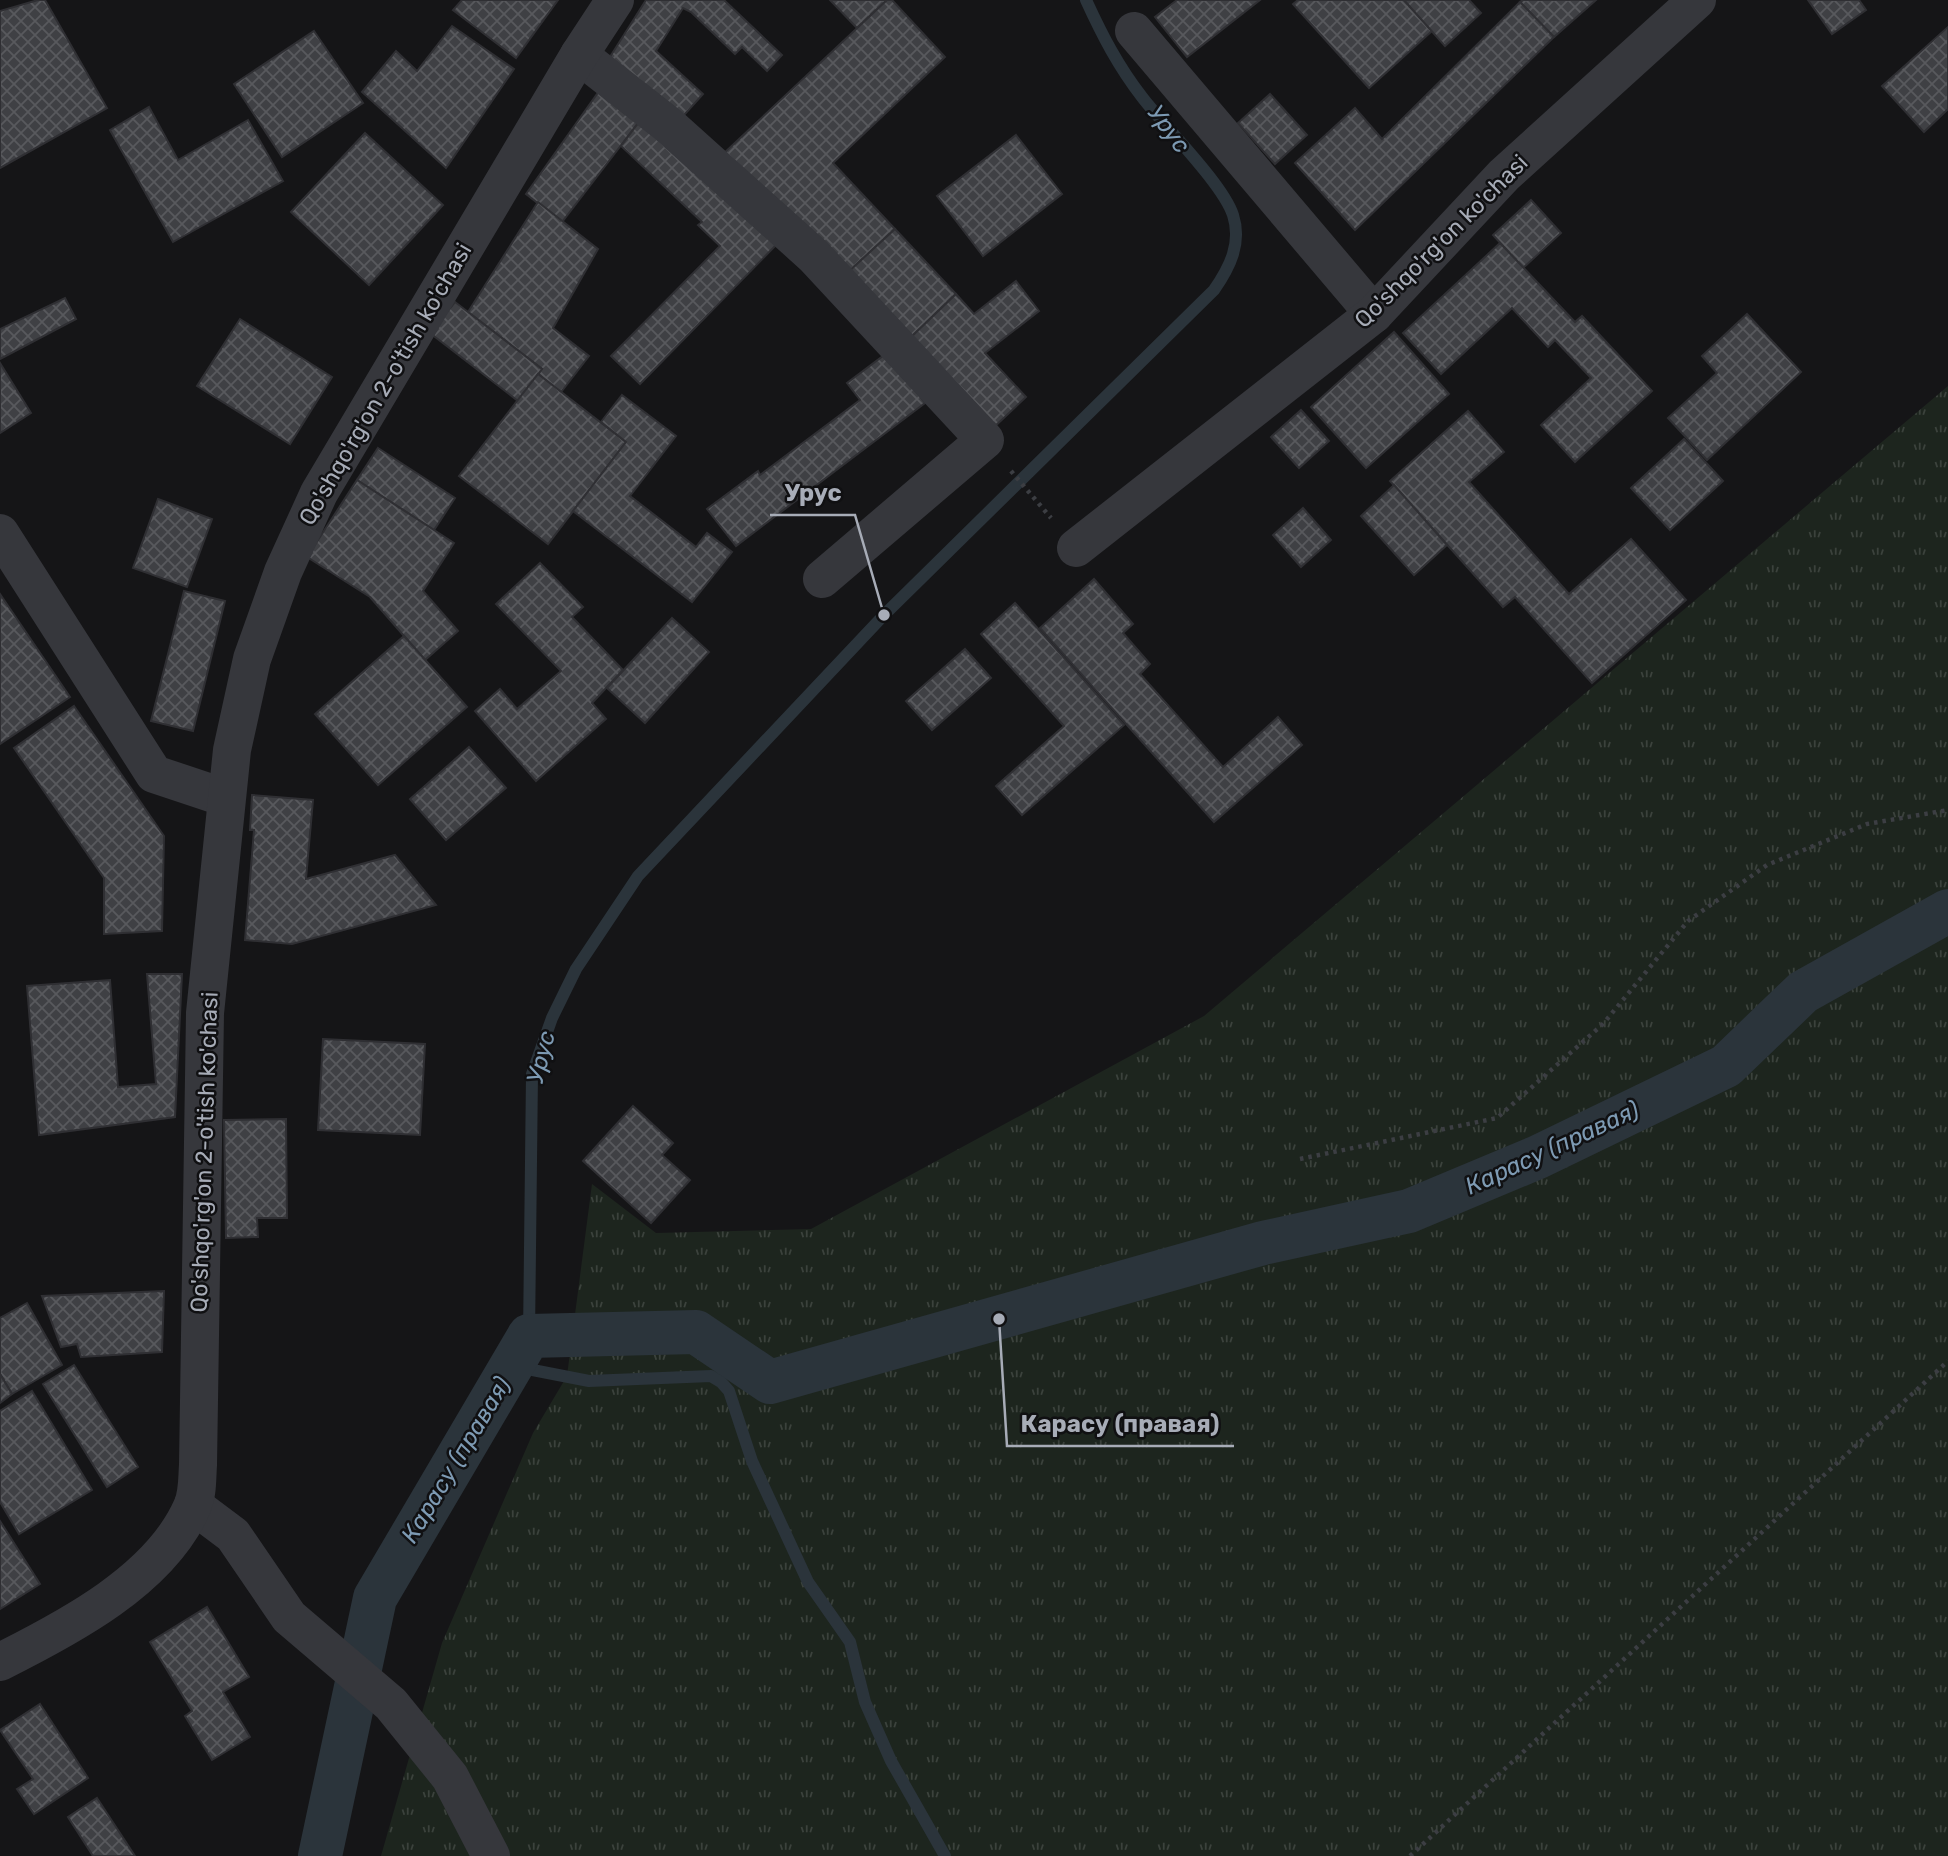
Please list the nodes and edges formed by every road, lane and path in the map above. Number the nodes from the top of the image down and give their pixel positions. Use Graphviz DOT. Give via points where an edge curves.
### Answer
graph roads {
  1 [pos="615,0"];
  2 [pos="1697,0"];
  3 [pos="1135,31"];
  4 [pos="579,55"];
  5 [pos="1374,314"];
  6 [pos="985,440"];
  7 [pos="0,533"];
  8 [pos="1076,548"];
  9 [pos="822,579"];
  10 [pos="226,798"];
  11 [pos="1948,810"];
  12 [pos="1300,1159"];
  13 [pos="1948,1361"];
  14 [pos="193,1505"];
  15 [pos="0,1662"];
  16 [pos="491,1856"];
  17 [pos="1410,1856"];
  1 -- 4 [label="street, Qo'shqo'rg'on 2-o'tish ko'chasi"];
  2 -- 5 [label="street, Qo'shqo'rg'on ko'chasi" via="1504,175"];
  3 -- 5 [label="street"];
  4 -- 6 [label="street" via="667,124 814,256"];
  4 -- 10 [label="street, Qo'shqo'rg'on 2-o'tish ko'chasi" via="299,532 252,659 240,704"];
  5 -- 8 [label="street, Qo'shqo'rg'on ko'chasi"];
  6 -- 8 [label="path"];
  6 -- 9 [label="street"];
  7 -- 10 [label="street" via="154,774"];
  10 -- 14 [label="street, Qo'shqo'rg'on 2-o'tish ko'chasi" via="205,1013 198,1465"];
  11 -- 12 [label="path" via="1867,824 1767,865 1688,921 1602,1024 1497,1118"];
  13 -- 17 [label="path"];
  14 -- 15 [label="street" via="163,1550 125,1586 78,1620"];
  14 -- 16 [label="street" via="233,1535 289,1617 391,1704 450,1777"];
}
